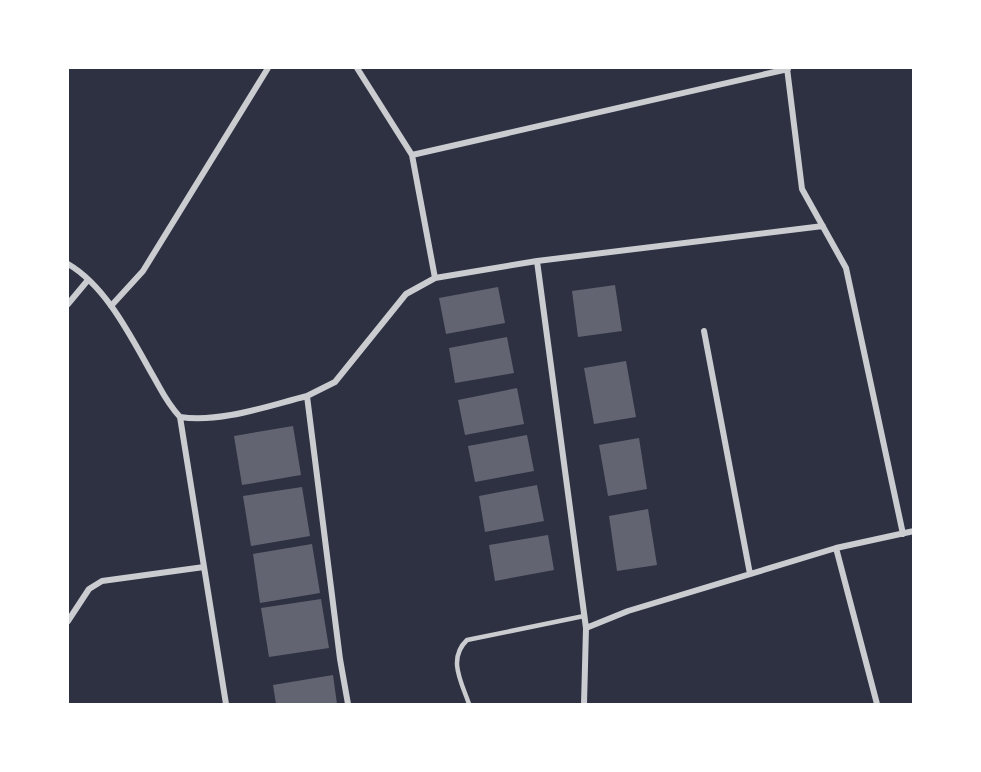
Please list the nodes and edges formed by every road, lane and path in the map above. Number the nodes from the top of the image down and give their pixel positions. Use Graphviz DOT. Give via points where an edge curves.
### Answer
graph roads {
  1 [pos="268,68"];
  2 [pos="357,68"];
  3 [pos="788,68"];
  4 [pos="412,155"];
  5 [pos="823,226"];
  6 [pos="537,261"];
  7 [pos="68,264"];
  8 [pos="435,278"];
  9 [pos="88,280"];
  10 [pos="68,304"];
  11 [pos="111,306"];
  12 [pos="704,331"];
  13 [pos="307,396"];
  14 [pos="180,417"];
  15 [pos="914,531"];
  16 [pos="903,534"];
  17 [pos="837,548"];
  18 [pos="204,567"];
  19 [pos="750,574"];
  20 [pos="584,616"];
  21 [pos="68,621"];
  22 [pos="586,628"];
  23 [pos="226,705"];
  24 [pos="348,705"];
  25 [pos="469,705"];
  26 [pos="584,705"];
  27 [pos="877,705"];
  1 -- 11 [label="street" via="142,271"];
  2 -- 4 [label="street"];
  3 -- 4 [label="street"];
  3 -- 5 [label="street" via="802,189"];
  4 -- 8 [label="street"];
  5 -- 6 [label="street"];
  5 -- 16 [label="street" via="846,268"];
  6 -- 8 [label="street"];
  6 -- 20 [label="street"];
  7 -- 9 [label="street"];
  8 -- 13 [label="street" via="406,294 335,382"];
  9 -- 10 [label="street"];
  9 -- 11 [label="street"];
  11 -- 14 [label="street" via="167,404"];
  12 -- 19 [label="street"];
  13 -- 14 [label="street" via="199,420"];
  13 -- 24 [label="street"];
  14 -- 18 [label="street"];
  15 -- 16 [label="street"];
  16 -- 17 [label="street"];
  17 -- 19 [label="street"];
  17 -- 27 [label="street"];
  18 -- 21 [label="street" via="102,581 89,589"];
  18 -- 23 [label="street"];
  19 -- 22 [label="street" via="628,611"];
  20 -- 22 [label="street"];
  20 -- 25 [label="lane" via="467,640 458,652 456,664"];
  22 -- 26 [label="street"];
}
